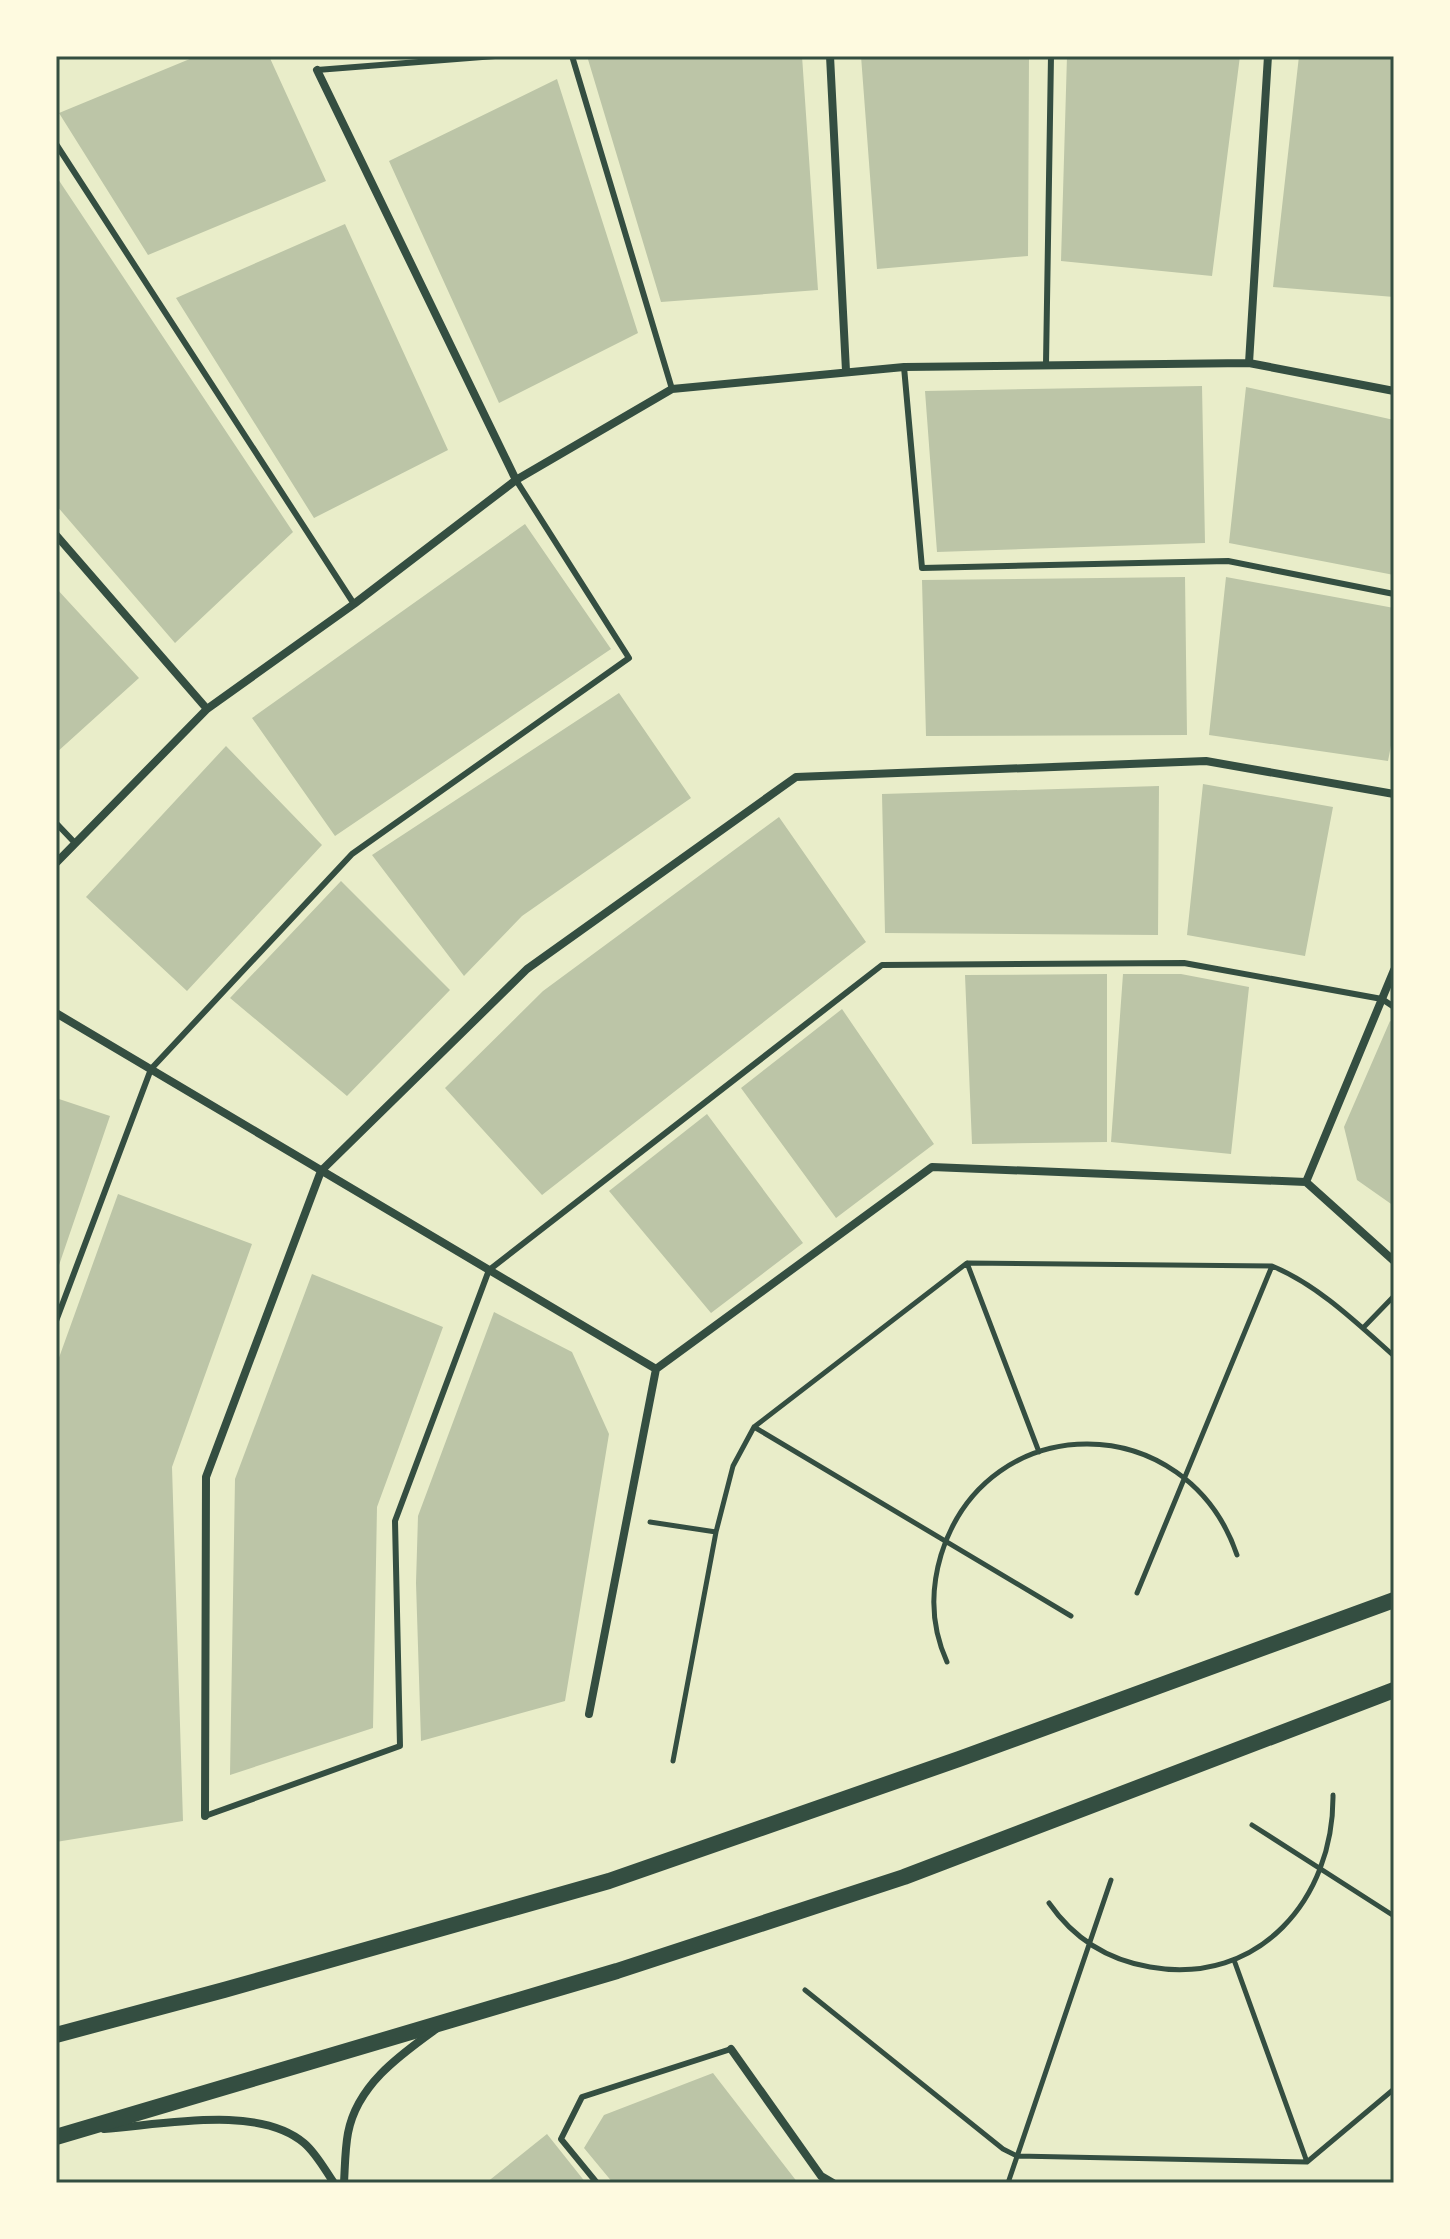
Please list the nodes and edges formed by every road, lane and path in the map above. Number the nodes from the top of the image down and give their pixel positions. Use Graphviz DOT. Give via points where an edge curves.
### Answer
graph roads {
  1 [pos="495,56"];
  2 [pos="572,56"];
  3 [pos="830,56"];
  4 [pos="1051,56"];
  5 [pos="1268,56"];
  6 [pos="317,70"];
  7 [pos="56,144"];
  8 [pos="1249,363"];
  9 [pos="1046,364"];
  10 [pos="904,367"];
  11 [pos="846,371"];
  12 [pos="672,389"];
  13 [pos="1394,391"];
  14 [pos="516,480"];
  15 [pos="56,535"];
  16 [pos="1394,594"];
  17 [pos="354,604"];
  18 [pos="207,709"];
  19 [pos="1394,794"];
  20 [pos="56,823"];
  21 [pos="75,843"];
  22 [pos="56,863"];
  23 [pos="1394,970"];
  24 [pos="1382,999"];
  25 [pos="1394,1007"];
  26 [pos="56,1013"];
  27 [pos="151,1069"];
  28 [pos="321,1171"];
  29 [pos="1306,1182"];
  30 [pos="1394,1261"];
  31 [pos="967,1263"];
  32 [pos="1272,1266"];
  33 [pos="489,1270"];
  34 [pos="1394,1296"];
  35 [pos="56,1321"];
  36 [pos="1363,1328"];
  37 [pos="1394,1356"];
  38 [pos="656,1369"];
  39 [pos="754,1427"];
  40 [pos="1039,1452"];
  41 [pos="1185,1476"];
  42 [pos="626,1518"];
  43 [pos="716,1532"];
  44 [pos="946,1541"];
  45 [pos="1237,1555"];
  46 [pos="1137,1593"];
  47 [pos="1394,1600"];
  48 [pos="1071,1616"];
  49 [pos="947,1662"];
  50 [pos="1394,1690"];
  51 [pos="589,1714"];
  52 [pos="673,1761"];
  53 [pos="1333,1795"];
  54 [pos="205,1816"];
  55 [pos="1252,1825"];
  56 [pos="1322,1870"];
  57 [pos="1111,1880"];
  58 [pos="1049,1903"];
  59 [pos="1394,1916"];
  60 [pos="1089,1945"];
  61 [pos="1234,1960"];
  62 [pos="805,1990"];
  63 [pos="446,2021"];
  64 [pos="56,2035"];
  65 [pos="731,2049"];
  66 [pos="1394,2089"];
  67 [pos="77,2131"];
  68 [pos="56,2137"];
  69 [pos="1017,2156"];
  70 [pos="1307,2162"];
  71 [pos="334,2183"];
  72 [pos="344,2183"];
  73 [pos="597,2183"];
  74 [pos="833,2183"];
  75 [pos="1008,2183"];
  1 -- 6 [label="lane"];
  2 -- 12 [label="lane"];
  3 -- 11 [label="street"];
  4 -- 9 [label="lane"];
  5 -- 8 [label="street"];
  6 -- 14 [label="street"];
  7 -- 17 [label="lane"];
  8 -- 9 [label="street"];
  8 -- 13 [label="street"];
  9 -- 10 [label="street"];
  10 -- 11 [label="street"];
  10 -- 16 [label="lane" via="922,568 1228,561"];
  11 -- 12 [label="street"];
  12 -- 14 [label="street"];
  14 -- 17 [label="street"];
  14 -- 27 [label="lane" via="629,658 352,854"];
  15 -- 18 [label="street"];
  17 -- 18 [label="street"];
  18 -- 21 [label="street"];
  19 -- 28 [label="street" via="1206,761 796,777 527,969"];
  20 -- 21 [label="lane"];
  21 -- 22 [label="street"];
  23 -- 24 [label="street"];
  24 -- 25 [label="lane"];
  24 -- 29 [label="street"];
  24 -- 33 [label="lane" via="1184,963 882,965"];
  26 -- 27 [label="street"];
  27 -- 28 [label="street"];
  27 -- 35 [label="lane"];
  28 -- 33 [label="street"];
  28 -- 54 [label="street" via="206,1477"];
  29 -- 30 [label="street"];
  29 -- 38 [label="street" via="932,1167"];
  31 -- 32 [label="path"];
  31 -- 39 [label="path"];
  31 -- 40 [label="path"];
  32 -- 36 [label="path" via="1294,1275"];
  32 -- 41 [label="path"];
  33 -- 38 [label="street"];
  33 -- 54 [label="lane" via="395,1521 400,1746"];
  34 -- 36 [label="path"];
  36 -- 37 [label="path"];
  38 -- 42 [label="street"];
  39 -- 43 [label="path" via="733,1466"];
  39 -- 44 [label="path"];
  40 -- 41 [label="path" via="1099,1443 1149,1456"];
  40 -- 44 [label="path" via="982,1486 965,1504"];
  41 -- 45 [label="path" via="1224,1522"];
  41 -- 46 [label="path"];
  42 -- 43 [label="path"];
  42 -- 51 [label="street"];
  43 -- 52 [label="path"];
  44 -- 48 [label="path"];
  44 -- 49 [label="path" via="933,1602"];
  47 -- 64 [label="main road" via="609,1881"];
  50 -- 63 [label="main road" via="904,1877"];
  53 -- 56 [label="path"];
  55 -- 56 [label="path"];
  56 -- 59 [label="path"];
  56 -- 61 [label="path" via="1283,1928"];
  57 -- 60 [label="path"];
  58 -- 60 [label="path"];
  60 -- 61 [label="path" via="1115,1958 1165,1970"];
  60 -- 69 [label="path"];
  61 -- 70 [label="path"];
  62 -- 69 [label="path"];
  63 -- 67 [label="main road"];
  63 -- 72 [label="street" via="393,2061 367,2091 348,2130"];
  65 -- 73 [label="lane" via="582,2097 561,2139"];
  65 -- 74 [label="street" via="821,2176"];
  66 -- 70 [label="path"];
  67 -- 68 [label="main road"];
  67 -- 71 [label="street" via="225,2120 281,2128 306,2144"];
  69 -- 70 [label="path"];
  69 -- 75 [label="path"];
}
